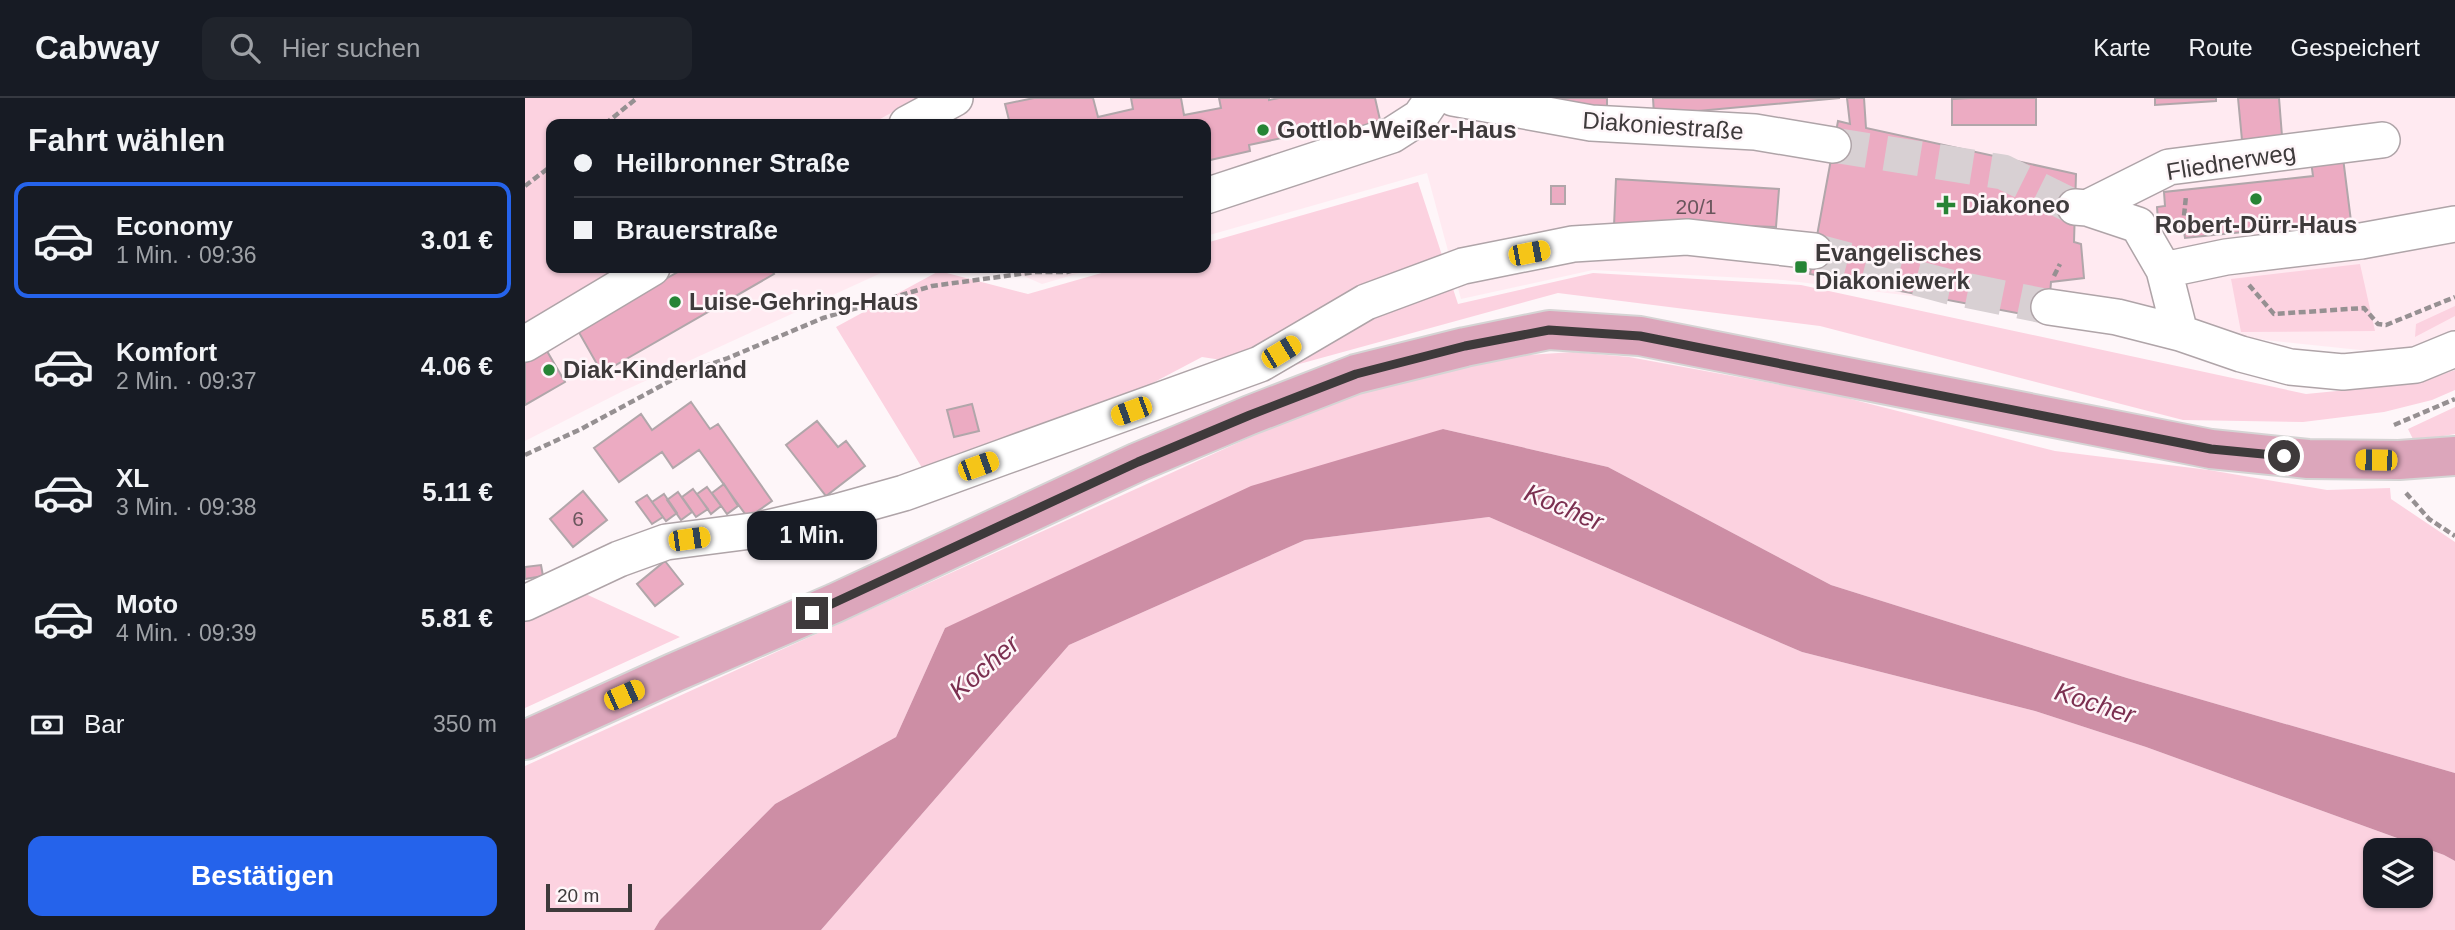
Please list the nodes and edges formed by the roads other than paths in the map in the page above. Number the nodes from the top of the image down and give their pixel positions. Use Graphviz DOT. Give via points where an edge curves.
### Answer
graph roads {
  1 [pos="955,98"];
  2 [pos="1433,98"];
  3 [pos="1453,98"];
  4 [pos="916,119"];
  5 [pos="2382,140"];
  6 [pos="1833,145"];
  7 [pos="1211,194"];
  8 [pos="2455,224"];
  9 [pos="1814,251"];
  10 [pos="2164,270"];
  11 [pos="644,273"];
  12 [pos="2049,307"];
  13 [pos="2180,333"];
  14 [pos="525,344"];
  15 [pos="2455,349"];
  16 [pos="1260,364"];
  17 [pos="1277,404"];
  18 [pos="2455,456"];
  19 [pos="525,603"];
  20 [pos="525,740"];
  1 -- 4 [label="street"];
  2 -- 7 [label="street" via="1420,117 1392,135"];
  3 -- 6 [label="street, Diakoniestraße" via="1591,123 1755,132"];
  5 -- 10 [label="street, Fliednerweg" via="2169,167 2080,208 2137,225"];
  8 -- 10 [label="street"];
  9 -- 16 [label="street" via="1687,237 1573,244 1463,266 1366,302"];
  10 -- 13 [label="street"];
  11 -- 14 [label="street"];
  12 -- 13 [label="street"];
  13 -- 15 [label="street" via="2290,367 2343,372 2416,365"];
  16 -- 17 [label="street"];
  16 -- 19 [label="street" via="904,493 759,530 666,542"];
  17 -- 18 [label="main road" via="1356,374 1549,330 1640,336 2211,449 2308,459 2397,442"];
  17 -- 20 [label="main road" via="1138,462"];
}
